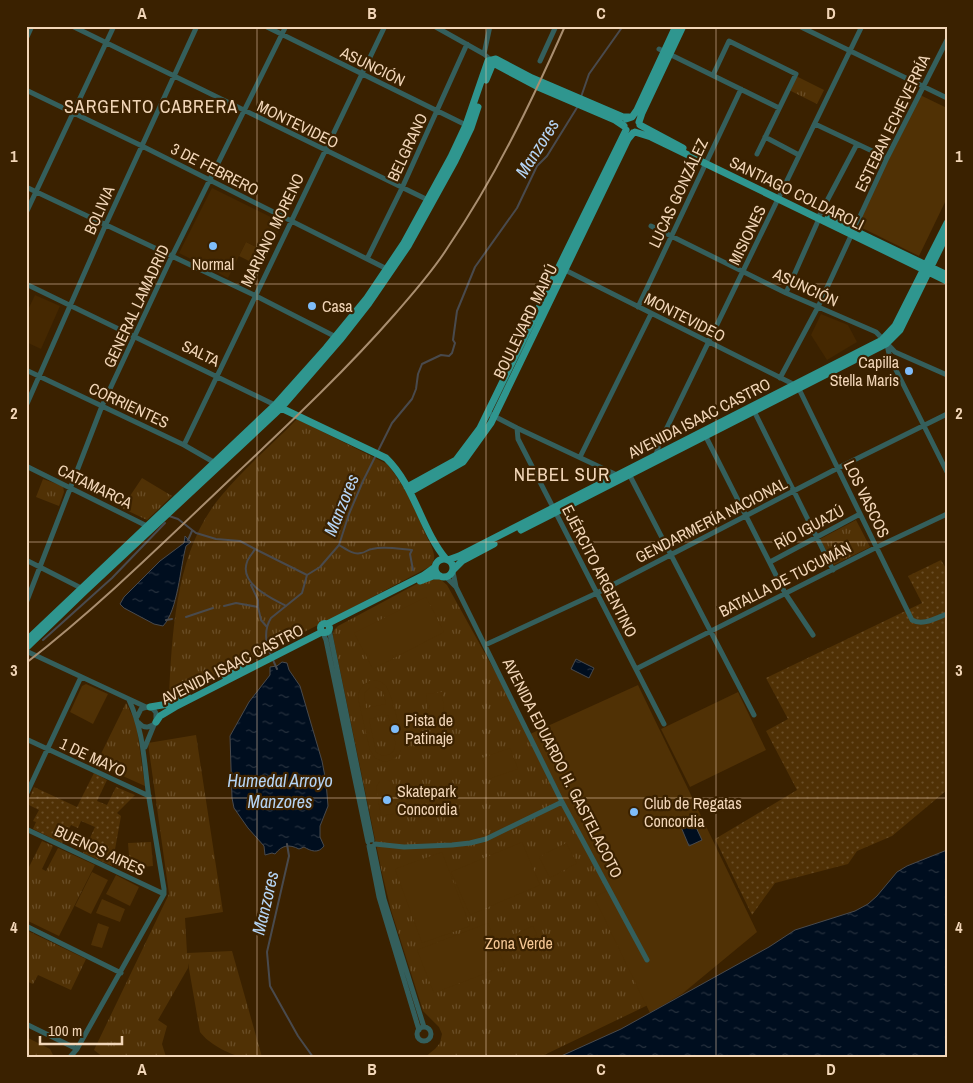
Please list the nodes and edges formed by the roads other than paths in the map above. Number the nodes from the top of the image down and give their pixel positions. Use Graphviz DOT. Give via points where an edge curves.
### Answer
graph roads {
  1 [pos="32,26"];
  2 [pos="72,26"];
  3 [pos="114,26"];
  4 [pos="197,26"];
  5 [pos="264,26"];
  6 [pos="286,26"];
  7 [pos="385,26"];
  8 [pos="434,26"];
  9 [pos="490,26"];
  10 [pos="556,26"];
  11 [pos="676,26"];
  12 [pos="683,26"];
  13 [pos="799,26"];
  14 [pos="862,26"];
  15 [pos="282,35"];
  16 [pos="26,39"];
  17 [pos="947,40"];
  18 [pos="106,43"];
  19 [pos="466,44"];
  20 [pos="850,51"];
  21 [pos="664,52"];
  22 [pos="484,54"];
  23 [pos="492,61"];
  24 [pos="540,61"];
  25 [pos="362,74"];
  26 [pos="713,75"];
  27 [pos="173,76"];
  28 [pos="923,87"];
  29 [pos="741,89"];
  30 [pos="26,90"];
  31 [pos="947,98"];
  32 [pos="579,101"];
  33 [pos="779,108"];
  34 [pos="244,111"];
  35 [pos="437,111"];
  36 [pos="74,113"];
  37 [pos="630,117"];
  38 [pos="640,123"];
  39 [pos="815,124"];
  40 [pos="469,126"];
  41 [pos="630,130"];
  42 [pos="765,138"];
  43 [pos="857,144"];
  44 [pos="142,146"];
  45 [pos="325,151"];
  46 [pos="757,154"];
  47 [pos="799,155"];
  48 [pos="887,158"];
  49 [pos="706,162"];
  50 [pos="210,180"];
  51 [pos="26,186"];
  52 [pos="402,188"];
  53 [pos="37,192"];
  54 [pos="779,197"];
  55 [pos="430,202"];
  56 [pos="26,214"];
  57 [pos="819,218"];
  58 [pos="291,221"];
  59 [pos="947,223"];
  60 [pos="106,224"];
  61 [pos="651,226"];
  62 [pos="853,233"];
  63 [pos="947,234"];
  64 [pos="671,236"];
  65 [pos="172,256"];
  66 [pos="367,259"];
  67 [pos="926,268"];
  68 [pos="562,269"];
  69 [pos="390,270"];
  70 [pos="743,272"];
  71 [pos="947,275"];
  72 [pos="947,281"];
  73 [pos="26,284"];
  74 [pos="786,293"];
  75 [pos="254,295"];
  76 [pos="71,305"];
  77 [pos="638,307"];
  78 [pos="818,308"];
  79 [pos="650,314"];
  80 [pos="136,336"];
  81 [pos="338,338"];
  82 [pos="884,342"];
  83 [pos="709,343"];
  84 [pos="26,370"];
  85 [pos="947,375"];
  86 [pos="39,376"];
  87 [pos="216,376"];
  88 [pos="780,378"];
  89 [pos="797,387"];
  90 [pos="26,406"];
  91 [pos="102,406"];
  92 [pos="278,406"];
  93 [pos="753,409"];
  94 [pos="947,414"];
  95 [pos="491,415"];
  96 [pos="924,426"];
  97 [pos="517,428"];
  98 [pos="705,434"];
  99 [pos="184,444"];
  100 [pos="656,456"];
  101 [pos="580,457"];
  102 [pos="217,465"];
  103 [pos="26,466"];
  104 [pos="838,468"];
  105 [pos="628,472"];
  106 [pos="947,472"];
  107 [pos="619,477"];
  108 [pos="72,488"];
  109 [pos="408,490"];
  110 [pos="794,491"];
  111 [pos="554,510"];
  112 [pos="860,514"];
  113 [pos="947,514"];
  114 [pos="746,515"];
  115 [pos="150,528"];
  116 [pos="817,538"];
  117 [pos="435,546"];
  118 [pos="877,547"];
  119 [pos="671,555"];
  120 [pos="26,560"];
  121 [pos="447,560"];
  122 [pos="770,562"];
  123 [pos="436,565"];
  124 [pos="41,567"];
  125 [pos="453,570"];
  126 [pos="832,570"];
  127 [pos="443,577"];
  128 [pos="456,587"];
  129 [pos="83,590"];
  130 [pos="597,593"];
  131 [pos="785,593"];
  132 [pos="26,604"];
  133 [pos="947,614"];
  134 [pos="325,629"];
  135 [pos="710,631"];
  136 [pos="813,635"];
  137 [pos="26,641"];
  138 [pos="485,645"];
  139 [pos="26,650"];
  140 [pos="246,668"];
  141 [pos="636,669"];
  142 [pos="80,678"];
  143 [pos="129,700"];
  144 [pos="148,707"];
  145 [pos="754,715"];
  146 [pos="138,720"];
  147 [pos="155,724"];
  148 [pos="664,724"];
  149 [pos="26,739"];
  150 [pos="48,750"];
  151 [pos="144,750"];
  152 [pos="26,795"];
  153 [pos="149,796"];
  154 [pos="562,802"];
  155 [pos="26,829"];
  156 [pos="371,844"];
  157 [pos="164,894"];
  158 [pos="26,926"];
  159 [pos="647,960"];
  160 [pos="121,973"];
  161 [pos="26,1024"];
  162 [pos="422,1028"];
  163 [pos="77,1049"];
  164 [pos="70,1057"];
  165 [pos="76,1057"];
  1 -- 16 [label="street"];
  2 -- 18 [label="street, MONTEVIDEO"];
  3 -- 18 [label="street"];
  4 -- 27 [label="street, BOLIVIA"];
  5 -- 15 [label="street, ASUNCIÓN"];
  6 -- 15 [label="street, GENERAL LAMADRID"];
  7 -- 25 [label="street, MARIANO MORENO"];
  8 -- 19 [label="street, SANTIAGO COLDAROLI"];
  9 -- 22 [label="street"];
  10 -- 24 [label="street"];
  11 -- 21 [label="main road"];
  12 -- 21 [label="main road"];
  13 -- 20 [label="street"];
  14 -- 20 [label="street, MISIONES"];
  15 -- 25 [label="street, ASUNCIÓN"];
  15 -- 34 [label="street, GENERAL LAMADRID"];
  17 -- 28 [label="street, ESTEBAN ECHEVERRÍA"];
  18 -- 27 [label="street, MONTEVIDEO"];
  18 -- 36 [label="street"];
  19 -- 22 [label="street, SANTIAGO COLDAROLI"];
  19 -- 35 [label="street, BELGRANO"];
  20 -- 28 [label="street"];
  20 -- 39 [label="street, MISIONES"];
  21 -- 26 [label="street"];
  21 -- 37 [label="main road" via="637,110"];
  21 -- 38 [label="main road"];
  22 -- 23 [label="street, SANTIAGO COLDAROLI"];
  23 -- 32 [label="main road, SANTIAGO COLDAROLI" via="538,87"];
  23 -- 40 [label="main road"];
  25 -- 35 [label="street, ASUNCIÓN"];
  25 -- 45 [label="street, MARIANO MORENO"];
  26 -- 29 [label="street"];
  26 -- 33 [label="street" via="729,41 796,74"];
  27 -- 34 [label="street, MONTEVIDEO"];
  27 -- 44 [label="street, BOLIVIA"];
  28 -- 31 [label="street"];
  28 -- 48 [label="street, ESTEBAN ECHEVERRÍA"];
  29 -- 33 [label="street"];
  29 -- 49 [label="street, LUCAS GONZÁLEZ"];
  30 -- 36 [label="street, 3 DE FEBRERO"];
  32 -- 37 [label="main road, SANTIAGO COLDAROLI"];
  32 -- 41 [label="main road, SANTIAGO COLDAROLI"];
  33 -- 42 [label="street"];
  34 -- 45 [label="street, MONTEVIDEO"];
  34 -- 50 [label="street, GENERAL LAMADRID"];
  35 -- 40 [label="street, ASUNCIÓN"];
  35 -- 52 [label="street, BELGRANO"];
  36 -- 44 [label="street, 3 DE FEBRERO"];
  36 -- 53 [label="street"];
  37 -- 38 [label="main road"];
  37 -- 41 [label="main road" via="625,121"];
  38 -- 41 [label="main road" via="639,128"];
  38 -- 49 [label="main road, SANTIAGO COLDAROLI"];
  39 -- 43 [label="street"];
  39 -- 47 [label="street, MISIONES"];
  40 -- 55 [label="main road" via="456,161"];
  41 -- 49 [label="main road, SANTIAGO COLDAROLI"];
  41 -- 68 [label="main road, BOULEVARD MAIPÚ"];
  42 -- 46 [label="street"];
  42 -- 47 [label="street"];
  43 -- 48 [label="street"];
  43 -- 57 [label="street"];
  44 -- 50 [label="street, 3 DE FEBRERO"];
  44 -- 60 [label="street, BOLIVIA"];
  45 -- 52 [label="street, MONTEVIDEO"];
  45 -- 58 [label="street, MARIANO MORENO"];
  47 -- 54 [label="street, MISIONES"];
  48 -- 62 [label="street, ESTEBAN ECHEVERRÍA"];
  49 -- 54 [label="main road, SANTIAGO COLDAROLI"];
  49 -- 64 [label="street, LUCAS GONZÁLEZ"];
  50 -- 58 [label="street, 3 DE FEBRERO"];
  50 -- 65 [label="street, GENERAL LAMADRID"];
  51 -- 53 [label="street"];
  52 -- 55 [label="street, MONTEVIDEO"];
  52 -- 66 [label="street, BELGRANO"];
  53 -- 56 [label="street"];
  53 -- 60 [label="street"];
  54 -- 57 [label="main road, SANTIAGO COLDAROLI"];
  54 -- 70 [label="street, MISIONES"];
  55 -- 69 [label="main road"];
  57 -- 62 [label="main road, SANTIAGO COLDAROLI"];
  57 -- 74 [label="street"];
  58 -- 66 [label="street, 3 DE FEBRERO"];
  58 -- 75 [label="street, MARIANO MORENO"];
  59 -- 67 [label="main road"];
  60 -- 65 [label="street"];
  60 -- 76 [label="street, BOLIVIA"];
  61 -- 64 [label="street, ASUNCIÓN"];
  62 -- 67 [label="main road, SANTIAGO COLDAROLI"];
  62 -- 78 [label="street, ESTEBAN ECHEVERRÍA"];
  63 -- 67 [label="main road"];
  64 -- 70 [label="street, ASUNCIÓN"];
  64 -- 77 [label="street, LUCAS GONZÁLEZ"];
  65 -- 75 [label="street"];
  65 -- 80 [label="street, GENERAL LAMADRID"];
  66 -- 69 [label="street, 3 DE FEBRERO"];
  67 -- 71 [label="main road, SANTIAGO COLDAROLI"];
  67 -- 72 [label="main road, SANTIAGO COLDAROLI"];
  67 -- 82 [label="main road"];
  68 -- 77 [label="street, MONTEVIDEO"];
  68 -- 95 [label="main road, BOULEVARD MAIPÚ"];
  69 -- 81 [label="main road"];
  70 -- 74 [label="street, ASUNCIÓN"];
  70 -- 83 [label="street, MISIONES"];
  73 -- 76 [label="street, SALTA"];
  74 -- 78 [label="street, ASUNCIÓN"];
  75 -- 81 [label="street"];
  75 -- 87 [label="street, MARIANO MORENO"];
  76 -- 80 [label="street, SALTA"];
  76 -- 86 [label="street, BOLIVIA"];
  77 -- 79 [label="street, MONTEVIDEO"];
  78 -- 82 [label="street, ASUNCIÓN" via="876,332"];
  78 -- 88 [label="street, ESTEBAN ECHEVERRÍA"];
  79 -- 83 [label="street, MONTEVIDEO"];
  79 -- 101 [label="street"];
  80 -- 87 [label="street, SALTA"];
  80 -- 91 [label="street, GENERAL LAMADRID"];
  81 -- 92 [label="main road"];
  82 -- 85 [label="street, ASUNCIÓN" via="894,352"];
  82 -- 89 [label="main road, AVENIDA ISAAC CASTRO"];
  82 -- 96 [label="street"];
  83 -- 88 [label="street, MONTEVIDEO"];
  83 -- 100 [label="street, MISIONES"];
  84 -- 86 [label="street, CORRIENTES"];
  86 -- 90 [label="street, BOLIVIA"];
  86 -- 91 [label="street, CORRIENTES"];
  87 -- 92 [label="street, SALTA"];
  87 -- 99 [label="street, MARIANO MORENO"];
  88 -- 89 [label="street, MONTEVIDEO"];
  89 -- 93 [label="main road, AVENIDA ISAAC CASTRO"];
  89 -- 104 [label="street, LOS VASCOS"];
  91 -- 99 [label="street, CORRIENTES"];
  91 -- 108 [label="street, GENERAL LAMADRID"];
  92 -- 102 [label="main road"];
  92 -- 109 [label="main road, SALTA" via="386,458"];
  93 -- 98 [label="main road, AVENIDA ISAAC CASTRO"];
  93 -- 110 [label="street"];
  94 -- 96 [label="street, GENDARMERÍA NACIONAL"];
  95 -- 97 [label="street"];
  95 -- 109 [label="main road, BOULEVARD MAIPÚ" via="456,460"];
  96 -- 104 [label="street, GENDARMERÍA NACIONAL"];
  96 -- 106 [label="street"];
  97 -- 101 [label="street"];
  97 -- 111 [label="street, EJÉRCITO ARGENTINO" via="518,439"];
  98 -- 100 [label="main road, AVENIDA ISAAC CASTRO"];
  98 -- 105 [label="main road, AVENIDA ISAAC CASTRO"];
  98 -- 114 [label="street"];
  99 -- 102 [label="street, CORRIENTES"];
  100 -- 105 [label="main road, AVENIDA ISAAC CASTRO"];
  101 -- 107 [label="street"];
  102 -- 115 [label="main road"];
  103 -- 108 [label="street, CATAMARCA"];
  104 -- 110 [label="street, GENDARMERÍA NACIONAL"];
  104 -- 112 [label="street, LOS VASCOS"];
  105 -- 107 [label="main road, AVENIDA ISAAC CASTRO"];
  105 -- 119 [label="street"];
  107 -- 111 [label="main road, AVENIDA ISAAC CASTRO"];
  108 -- 115 [label="street, CATAMARCA"];
  108 -- 124 [label="street, GENERAL LAMADRID"];
  109 -- 117 [label="main road"];
  110 -- 114 [label="street, GENDARMERÍA NACIONAL"];
  110 -- 116 [label="street"];
  111 -- 121 [label="main road, AVENIDA ISAAC CASTRO"];
  111 -- 125 [label="main road, AVENIDA ISAAC CASTRO" via="462,561"];
  111 -- 130 [label="street, EJÉRCITO ARGENTINO"];
  112 -- 116 [label="street, RÍO IGUAZÚ"];
  112 -- 118 [label="street, LOS VASCOS"];
  113 -- 118 [label="street, BATALLA DE TUCUMÁN"];
  114 -- 119 [label="street, GENDARMERÍA NACIONAL"];
  114 -- 122 [label="street"];
  115 -- 129 [label="main road"];
  116 -- 122 [label="street, RÍO IGUAZÚ"];
  116 -- 126 [label="street"];
  117 -- 121 [label="main road"];
  117 -- 123 [label="main road"];
  118 -- 126 [label="street, BATALLA DE TUCUMÁN"];
  118 -- 133 [label="street, LOS VASCOS" via="912,620 926,622"];
  119 -- 130 [label="street, GENDARMERÍA NACIONAL"];
  119 -- 135 [label="street"];
  120 -- 124 [label="street"];
  121 -- 123 [label="main road"];
  121 -- 125 [label="main road" via="452,563"];
  122 -- 131 [label="street"];
  123 -- 127 [label="main road" via="436,572"];
  123 -- 134 [label="main road, AVENIDA ISAAC CASTRO" via="424,575"];
  124 -- 129 [label="street"];
  124 -- 132 [label="street, GENERAL LAMADRID"];
  125 -- 127 [label="main road"];
  125 -- 128 [label="street, AVENIDA EDUARDO H. GASTELACOTO"];
  126 -- 131 [label="street, BATALLA DE TUCUMÁN"];
  127 -- 128 [label="street, AVENIDA EDUARDO H. GASTELACOTO"];
  127 -- 134 [label="main road, AVENIDA ISAAC CASTRO" via="425,579"];
  128 -- 138 [label="street, AVENIDA EDUARDO H. GASTELACOTO"];
  129 -- 137 [label="main road"];
  129 -- 139 [label="main road"];
  130 -- 138 [label="street, GENDARMERÍA NACIONAL"];
  130 -- 141 [label="street, EJÉRCITO ARGENTINO"];
  131 -- 135 [label="street, BATALLA DE TUCUMÁN"];
  131 -- 136 [label="street"];
  134 -- 140 [label="main road, AVENIDA ISAAC CASTRO"];
  134 -- 156 [label="street"];
  135 -- 141 [label="street, BATALLA DE TUCUMÁN"];
  135 -- 145 [label="street"];
  138 -- 154 [label="street, AVENIDA EDUARDO H. GASTELACOTO"];
  139 -- 142 [label="street"];
  140 -- 144 [label="main road, AVENIDA ISAAC CASTRO" via="168,704"];
  140 -- 147 [label="main road, AVENIDA ISAAC CASTRO" via="168,710"];
  141 -- 148 [label="street, EJÉRCITO ARGENTINO"];
  142 -- 143 [label="street"];
  142 -- 150 [label="street"];
  143 -- 144 [label="street"];
  143 -- 146 [label="street"];
  144 -- 146 [label="street" via="141,709"];
  144 -- 147 [label="street" via="156,713"];
  146 -- 147 [label="street" via="144,727"];
  146 -- 151 [label="street"];
  147 -- 151 [label="street"];
  149 -- 150 [label="street, 1 DE MAYO"];
  150 -- 152 [label="street"];
  150 -- 153 [label="street, 1 DE MAYO"];
  151 -- 153 [label="street"];
  153 -- 157 [label="street"];
  154 -- 156 [label="street" via="470,843 404,847"];
  154 -- 159 [label="street, AVENIDA EDUARDO H. GASTELACOTO"];
  155 -- 157 [label="street, BUENOS AIRES"];
  156 -- 162 [label="street"];
  157 -- 160 [label="street"];
  158 -- 160 [label="street"];
  160 -- 163 [label="street"];
  161 -- 163 [label="street"];
  163 -- 164 [label="street"];
  163 -- 165 [label="street"];
}
